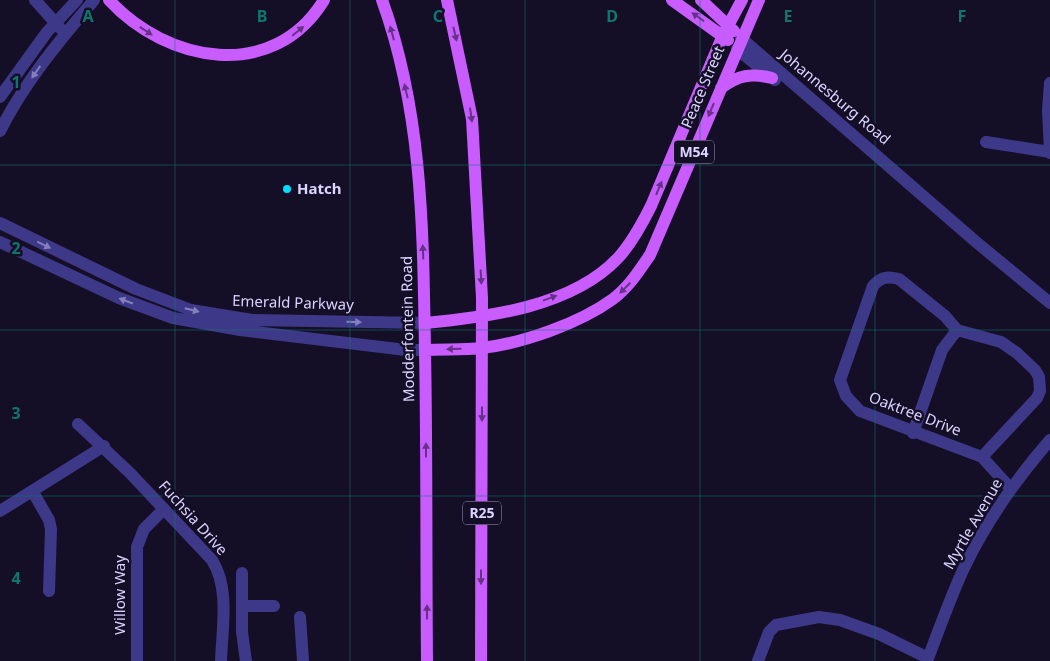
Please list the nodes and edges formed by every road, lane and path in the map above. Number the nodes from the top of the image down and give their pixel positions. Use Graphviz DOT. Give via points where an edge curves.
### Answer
graph roads {
  1 [pos="35,0"];
  2 [pos="77,0"];
  3 [pos="94,0"];
  4 [pos="108,0"];
  5 [pos="324,0"];
  6 [pos="382,0"];
  7 [pos="447,0"];
  8 [pos="672,0"];
  9 [pos="701,0"];
  10 [pos="742,0"];
  11 [pos="759,0"];
  12 [pos="63,5"];
  13 [pos="76,21"];
  14 [pos="55,22"];
  15 [pos="726,30"];
  16 [pos="66,33"];
  17 [pos="739,43"];
  18 [pos="772,78"];
  19 [pos="1050,83"];
  20 [pos="721,88"];
  21 [pos="4,101"];
  22 [pos="0,131"];
  23 [pos="986,142"];
  24 [pos="1050,153"];
  25 [pos="907,182"];
  26 [pos="0,223"];
  27 [pos="0,242"];
  28 [pos="1050,303"];
  29 [pos="482,318"];
  30 [pos="425,323"];
  31 [pos="957,330"];
  32 [pos="482,348"];
  33 [pos="425,350"];
  34 [pos="78,424"];
  35 [pos="913,433"];
  36 [pos="1050,440"];
  37 [pos="104,446"];
  38 [pos="982,457"];
  39 [pos="1011,489"];
  40 [pos="33,492"];
  41 [pos="164,509"];
  42 [pos="0,511"];
  43 [pos="242,573"];
  44 [pos="49,591"];
  45 [pos="242,606"];
  46 [pos="274,606"];
  47 [pos="300,617"];
  48 [pos="927,660"];
  49 [pos="137,661"];
  50 [pos="221,661"];
  51 [pos="246,661"];
  52 [pos="303,661"];
  53 [pos="427,661"];
  54 [pos="481,661"];
  55 [pos="758,661"];
  1 -- 14 [label="street"];
  2 -- 12 [label="street"];
  3 -- 13 [label="street"];
  4 -- 5 [label="main road, one-way" via="134,23 170,44 204,53 224,54 277,45 305,25"];
  30 -- 6 [label="main road, Modderfontein Road, one-way" via="420,171 413,120"];
  7 -- 29 [label="main road, R25, one-way" via="472,119"];
  15 -- 8 [label="main road, one-way"];
  9 -- 15 [label="main road"];
  10 -- 15 [label="main road, Peace Street / M54"];
  11 -- 17 [label="main road, Peace Street / M54"];
  12 -- 13 [label="street"];
  12 -- 14 [label="street"];
  13 -- 16 [label="street"];
  14 -- 16 [label="street"];
  14 -- 21 [label="street"];
  15 -- 17 [label="main road"];
  29 -- 15 [label="main road, Peace Street / M54, one-way" via="570,291 618,257 651,206"];
  16 -- 21 [label="street, one-way"];
  17 -- 18 [label="street, Johannesburg Road"];
  17 -- 20 [label="main road, Peace Street / M54"];
  17 -- 25 [label="street, Johannesburg Road"];
  18 -- 20 [label="main road" via="742,76"];
  18 -- 25 [label="street, Johannesburg Road" via="880,166"];
  19 -- 24 [label="street"];
  20 -- 32 [label="main road, Peace Street / M54, one-way" via="650,255 634,279 614,298 592,312 552,330"];
  21 -- 22 [label="street"];
  23 -- 24 [label="street"];
  25 -- 28 [label="street, Johannesburg Road"];
  26 -- 30 [label="street, Emerald Parkway, one-way" via="136,289 191,310 252,320"];
  33 -- 27 [label="street, Emerald Parkway, one-way" via="240,330 173,318 119,298"];
  29 -- 30 [label="main road, M54"];
  29 -- 32 [label="main road, R25"];
  30 -- 33 [label="main road, Modderfontein Road"];
  31 -- 35 [label="street" via="942,350"];
  31 -- 35 [label="street, Oaktree Drive" via="945,316 899,279 884,277 873,286 840,380 842,388 860,412"];
  31 -- 38 [label="street, Oaktree Drive" via="1008,346 1035,370 1039,378 1037,398"];
  32 -- 33 [label="main road, Peace Street / M54, one-way"];
  32 -- 54 [label="main road, R25, one-way"];
  53 -- 33 [label="main road, Modderfontein Road, one-way"];
  34 -- 37 [label="street, Fuchsia Drive"];
  35 -- 38 [label="street, Oaktree Drive"];
  36 -- 39 [label="street, Myrtle Avenue"];
  37 -- 40 [label="street"];
  37 -- 41 [label="street, Fuchsia Drive"];
  38 -- 39 [label="street, Oaktree Drive"];
  39 -- 48 [label="street, Myrtle Avenue" via="964,568"];
  40 -- 42 [label="street"];
  40 -- 44 [label="street" via="51,529"];
  41 -- 49 [label="street, Willow Way" via="144,529 136,547"];
  41 -- 50 [label="street, Fuchsia Drive" via="219,571"];
  43 -- 45 [label="street"];
  45 -- 46 [label="street"];
  45 -- 51 [label="street"];
  47 -- 52 [label="street"];
  48 -- 55 [label="street" via="879,634 840,620 819,617 776,625 769,632"];
}
